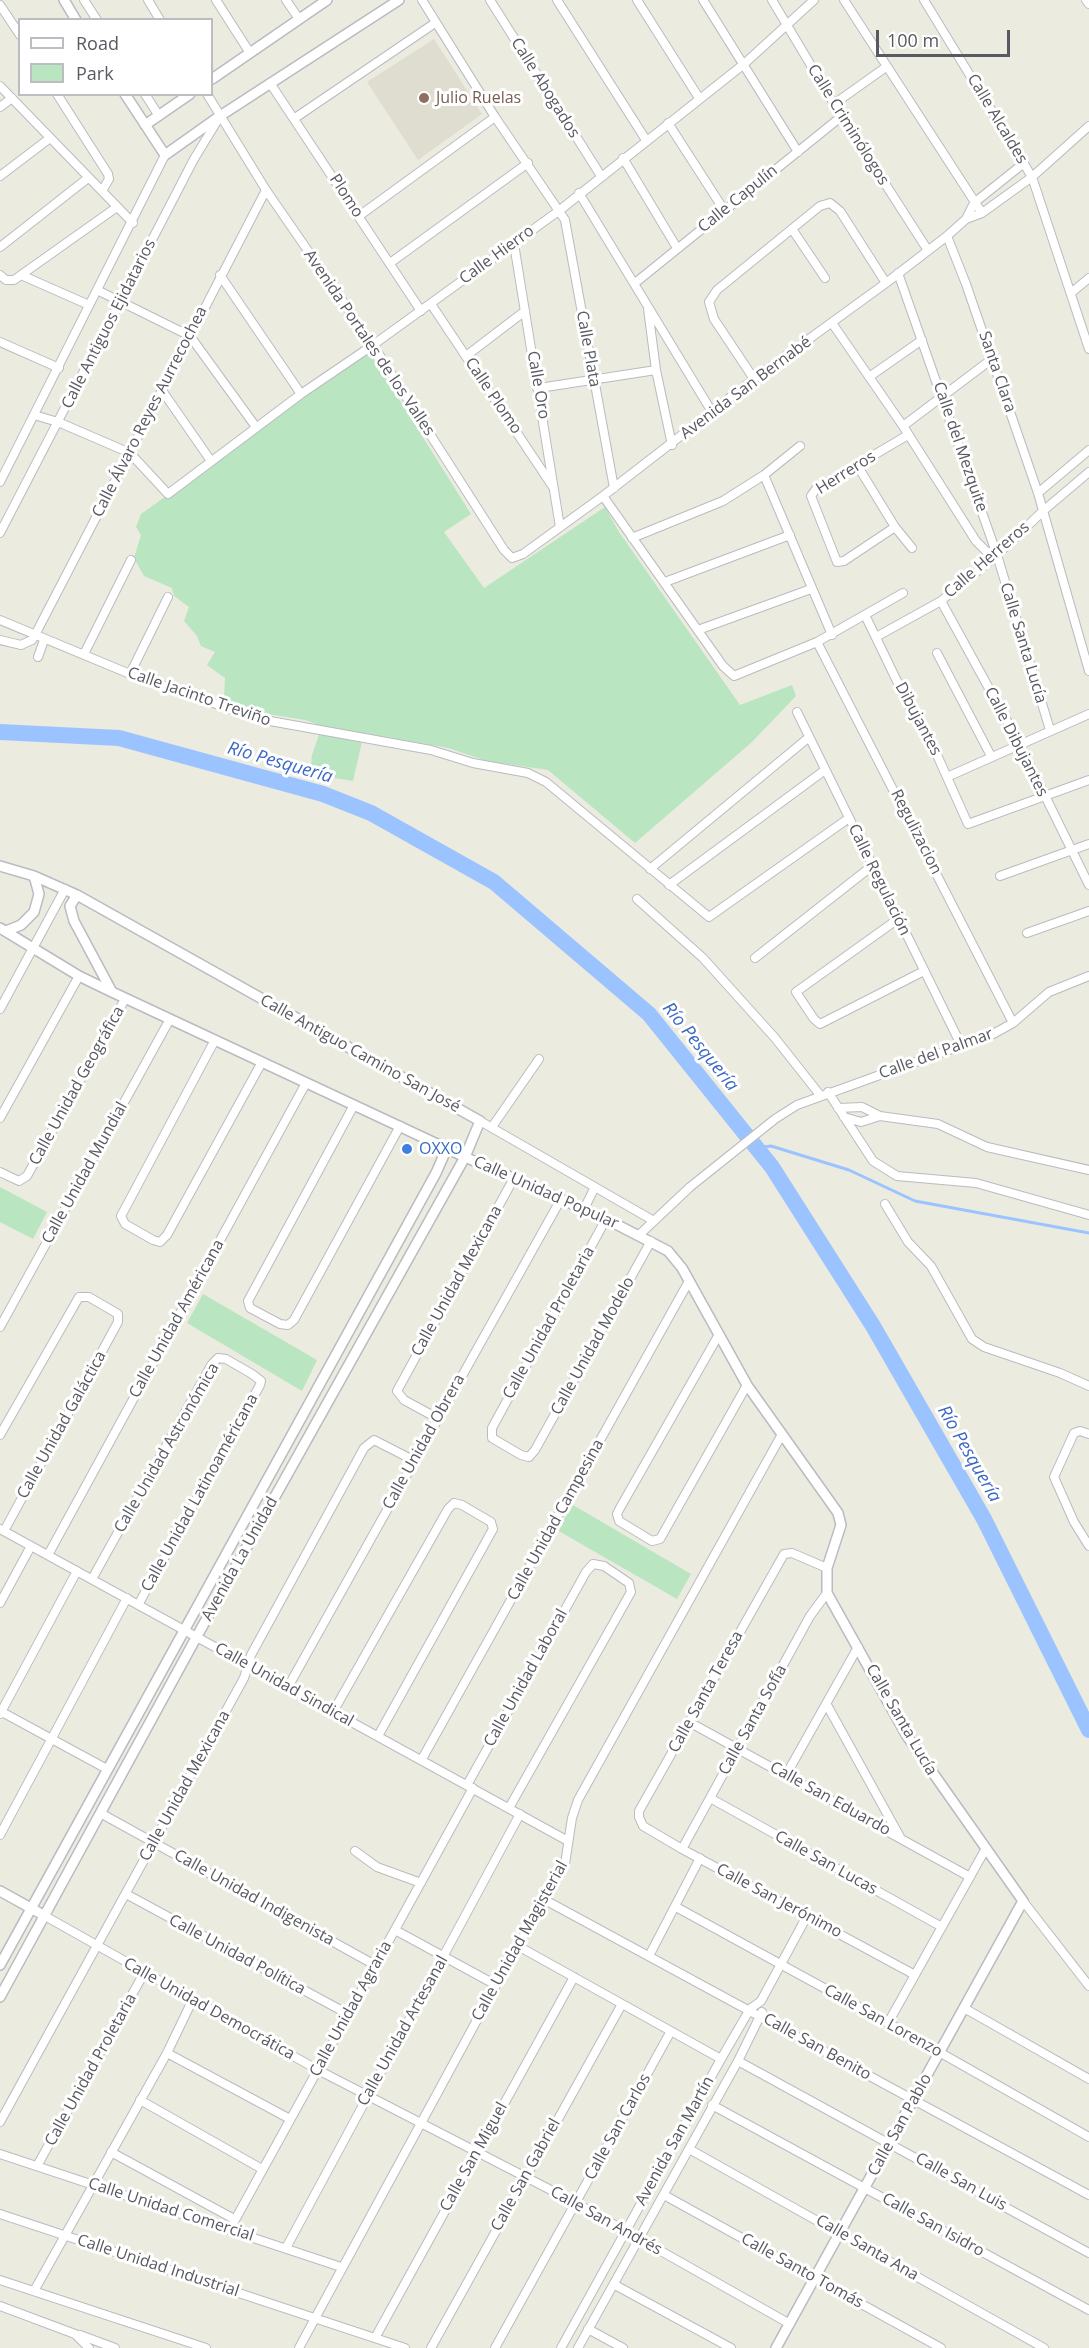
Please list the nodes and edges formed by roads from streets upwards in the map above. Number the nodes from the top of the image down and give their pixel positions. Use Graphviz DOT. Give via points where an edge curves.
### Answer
graph roads {
  1 [pos="64,0"];
  2 [pos="84,0"];
  3 [pos="148,0"];
  4 [pos="216,0"];
  5 [pos="286,0"];
  6 [pos="327,0"];
  7 [pos="399,0"];
  8 [pos="422,0"];
  9 [pos="490,0"];
  10 [pos="557,0"];
  11 [pos="637,0"];
  12 [pos="703,0"];
  13 [pos="772,0"];
  14 [pos="814,0"];
  15 [pos="844,0"];
  16 [pos="924,0"];
  17 [pos="1086,0"];
  18 [pos="1089,4"];
  19 [pos="0,5"];
  20 [pos="75,18"];
  21 [pos="96,18"];
  22 [pos="159,18"];
  23 [pos="298,19"];
  24 [pos="435,23"];
  25 [pos="787,25"];
  26 [pos="18,32"];
  27 [pos="250,53"];
  28 [pos="744,64"];
  29 [pos="886,67"];
  30 [pos="213,79"];
  31 [pos="270,83"];
  32 [pos="0,86"];
  33 [pos="58,96"];
  34 [pos="126,96"];
  35 [pos="146,96"];
  36 [pos="187,96"];
  37 [pos="208,96"];
  38 [pos="12,98"];
  39 [pos="699,98"];
  40 [pos="834,104"];
  41 [pos="0,107"];
  42 [pos="159,116"];
  43 [pos="219,116"];
  44 [pos="842,116"];
  45 [pos="495,117"];
  46 [pos="295,118"];
  47 [pos="668,123"];
  48 [pos="145,125"];
  49 [pos="1089,128"];
  50 [pos="50,138"];
  51 [pos="646,140"];
  52 [pos="798,152"];
  53 [pos="165,155"];
  54 [pos="623,158"];
  55 [pos="528,163"];
  56 [pos="1024,163"];
  57 [pos="0,176"];
  58 [pos="601,176"];
  59 [pos="1032,177"];
  60 [pos="88,178"];
  61 [pos="266,190"];
  62 [pos="102,191"];
  63 [pos="579,193"];
  64 [pos="974,203"];
  65 [pos="117,207"];
  66 [pos="560,210"];
  67 [pos="724,210"];
  68 [pos="982,213"];
  69 [pos="359,216"];
  70 [pos="966,219"];
  71 [pos="134,223"];
  72 [pos="792,229"];
  73 [pos="947,236"];
  74 [pos="514,243"];
  75 [pos="0,247"];
  76 [pos="677,248"];
  77 [pos="927,249"];
  78 [pos="390,263"];
  79 [pos="898,273"];
  80 [pos="21,275"];
  81 [pos="220,275"];
  82 [pos="1,276"];
  83 [pos="825,278"];
  84 [pos="1089,278"];
  85 [pos="634,283"];
  86 [pos="886,283"];
  87 [pos="97,290"];
  88 [pos="1071,293"];
  89 [pos="121,302"];
  90 [pos="431,304"];
  91 [pos="89,305"];
  92 [pos="647,305"];
  93 [pos="421,311"];
  94 [pos="525,311"];
  95 [pos="832,323"];
  96 [pos="190,336"];
  97 [pos="922,340"];
  98 [pos="0,342"];
  99 [pos="373,345"];
  100 [pos="1089,349"];
  101 [pos="466,356"];
  102 [pos="992,359"];
  103 [pos="59,368"];
  104 [pos="656,370"];
  105 [pos="869,377"];
  106 [pos="592,378"];
  107 [pos="754,379"];
  108 [pos="161,388"];
  109 [pos="539,388"];
  110 [pos="301,394"];
  111 [pos="942,394"];
  112 [pos="712,412"];
  113 [pos="34,415"];
  114 [pos="58,422"];
  115 [pos="256,426"];
  116 [pos="903,426"];
  117 [pos="908,435"];
  118 [pos="672,445"];
  119 [pos="800,446"];
  120 [pos="1087,452"];
  121 [pos="130,453"];
  122 [pos="211,461"];
  123 [pos="857,465"];
  124 [pos="1089,470"];
  125 [pos="764,475"];
  126 [pos="0,482"];
  127 [pos="614,488"];
  128 [pos="555,489"];
  129 [pos="1038,493"];
  130 [pos="603,496"];
  131 [pos="1042,511"];
  132 [pos="560,527"];
  133 [pos="895,527"];
  134 [pos="0,533"];
  135 [pos="790,535"];
  136 [pos="633,538"];
  137 [pos="912,548"];
  138 [pos="523,554"];
  139 [pos="997,555"];
  140 [pos="131,560"];
  141 [pos="665,582"];
  142 [pos="812,589"];
  143 [pos="903,593"];
  144 [pos="168,597"];
  145 [pos="940,601"];
  146 [pos="865,615"];
  147 [pos="0,620"];
  148 [pos="698,630"];
  149 [pos="35,635"];
  150 [pos="832,635"];
  151 [pos="876,637"];
  152 [pos="0,640"];
  153 [pos="44,640"];
  154 [pos="817,642"];
  155 [pos="937,653"];
  156 [pos="84,654"];
  157 [pos="38,657"];
  158 [pos="1089,671"];
  159 [pos="130,674"];
  160 [pos="796,712"];
  161 [pos="1089,714"];
  162 [pos="1050,730"];
  163 [pos="808,738"];
  164 [pos="1019,743"];
  165 [pos="991,756"];
  166 [pos="825,770"];
  167 [pos="947,777"];
  168 [pos="1089,780"];
  169 [pos="1044,797"];
  170 [pos="849,818"];
  171 [pos="1089,844"];
  172 [pos="1071,850"];
  173 [pos="0,866"];
  174 [pos="873,866"];
  175 [pos="650,869"];
  176 [pos="34,876"];
  177 [pos="1000,876"];
  178 [pos="669,885"];
  179 [pos="1089,885"];
  180 [pos="64,889"];
  181 [pos="77,895"];
  182 [pos="637,899"];
  183 [pos="1089,911"];
  184 [pos="898,919"];
  185 [pos="2,932"];
  186 [pos="1027,933"];
  187 [pos="33,949"];
  188 [pos="755,958"];
  189 [pos="924,971"];
  190 [pos="79,976"];
  191 [pos="1089,976"];
  192 [pos="112,992"];
  193 [pos="125,999"];
  194 [pos="0,1009"];
  195 [pos="170,1019"];
  196 [pos="1013,1023"];
  197 [pos="215,1040"];
  198 [pos="962,1047"];
  199 [pos="539,1059"];
  200 [pos="262,1062"];
  201 [pos="306,1083"];
  202 [pos="824,1094"];
  203 [pos="354,1105"];
  204 [pos="838,1108"];
  205 [pos="880,1116"];
  206 [pos="844,1117"];
  207 [pos="0,1118"];
  208 [pos="480,1121"];
  209 [pos="400,1126"];
  210 [pos="492,1127"];
  211 [pos="447,1148"];
  212 [pos="465,1157"];
  213 [pos="1089,1170"];
  214 [pos="0,1172"];
  215 [pos="514,1178"];
  216 [pos="596,1187"];
  217 [pos="561,1199"];
  218 [pos="885,1204"];
  219 [pos="584,1209"];
  220 [pos="1089,1215"];
  221 [pos="606,1219"];
  222 [pos="654,1221"];
  223 [pos="639,1235"];
  224 [pos="651,1241"];
  225 [pos="689,1281"];
  226 [pos="0,1327"];
  227 [pos="718,1336"];
  228 [pos="261,1381"];
  229 [pos="747,1385"];
  230 [pos="1089,1386"];
  231 [pos="437,1418"];
  232 [pos="1089,1434"];
  233 [pos="0,1435"];
  234 [pos="781,1436"];
  235 [pos="535,1450"];
  236 [pos="413,1460"];
  237 [pos="2,1530"];
  238 [pos="31,1546"];
  239 [pos="1089,1546"];
  240 [pos="48,1556"];
  241 [pos="827,1568"];
  242 [pos="77,1571"];
  243 [pos="92,1579"];
  244 [pos="827,1593"];
  245 [pos="127,1598"];
  246 [pos="0,1603"];
  247 [pos="138,1605"];
  248 [pos="183,1629"];
  249 [pos="197,1636"];
  250 [pos="858,1647"];
  251 [pos="248,1666"];
  252 [pos="288,1687"];
  253 [pos="827,1705"];
  254 [pos="0,1712"];
  255 [pos="333,1712"];
  256 [pos="689,1722"];
  257 [pos="378,1736"];
  258 [pos="52,1739"];
  259 [pos="738,1749"];
  260 [pos="422,1759"];
  261 [pos="107,1768"];
  262 [pos="786,1775"];
  263 [pos="470,1787"];
  264 [pos="710,1798"];
  265 [pos="509,1808"];
  266 [pos="102,1814"];
  267 [pos="520,1814"];
  268 [pos="644,1826"];
  269 [pos="0,1835"];
  270 [pos="901,1839"];
  271 [pos="568,1841"];
  272 [pos="153,1843"];
  273 [pos="682,1849"];
  274 [pos="985,1850"];
  275 [pos="355,1851"];
  276 [pos="700,1858"];
  277 [pos="970,1877"];
  278 [pos="421,1883"];
  279 [pos="0,1891"];
  280 [pos="126,1894"];
  281 [pos="546,1900"];
  282 [pos="1023,1901"];
  283 [pos="676,1907"];
  284 [pos="32,1908"];
  285 [pos="45,1916"];
  286 [pos="807,1916"];
  287 [pos="942,1927"];
  288 [pos="395,1930"];
  289 [pos="97,1946"];
  290 [pos="518,1946"];
  291 [pos="649,1956"];
  292 [pos="444,1957"];
  293 [pos="1,1963"];
  294 [pos="375,1965"];
  295 [pos="781,1965"];
  296 [pos="144,1973"];
  297 [pos="915,1975"];
  298 [pos="574,1977"];
  299 [pos="496,1985"];
  300 [pos="1089,1986"];
  301 [pos="0,1997"];
  302 [pos="192,1999"];
  303 [pos="761,2001"];
  304 [pos="622,2004"];
  305 [pos="964,2008"];
  306 [pos="750,2009"];
  307 [pos="348,2014"];
  308 [pos="762,2016"];
  309 [pos="888,2023"];
  310 [pos="671,2031"];
  311 [pos="167,2053"];
  312 [pos="939,2053"];
  313 [pos="721,2059"];
  314 [pos="738,2061"];
  315 [pos="318,2070"];
  316 [pos="1089,2079"];
  317 [pos="368,2096"];
  318 [pos="140,2100"];
  319 [pos="914,2100"];
  320 [pos="712,2106"];
  321 [pos="290,2120"];
  322 [pos="0,2122"];
  323 [pos="421,2122"];
  324 [pos="1089,2138"];
  325 [pos="890,2142"];
  326 [pos="688,2149"];
  327 [pos="478,2151"];
  328 [pos="111,2152"];
  329 [pos="0,2154"];
  330 [pos="37,2166"];
  331 [pos="262,2169"];
  332 [pos="525,2176"];
  333 [pos="93,2184"];
  334 [pos="865,2188"];
  335 [pos="1089,2194"];
  336 [pos="664,2195"];
  337 [pos="576,2204"];
  338 [pos="0,2214"];
  339 [pos="234,2219"];
  340 [pos="230,2229"];
  341 [pos="625,2231"];
  342 [pos="840,2232"];
  343 [pos="64,2236"];
  344 [pos="640,2238"];
  345 [pos="286,2248"];
  346 [pos="1089,2253"];
  347 [pos="341,2268"];
  348 [pos="815,2278"];
  349 [pos="0,2280"];
  350 [pos="615,2285"];
  351 [pos="34,2291"];
  352 [pos="0,2306"];
  353 [pos="1089,2310"];
  354 [pos="315,2319"];
  355 [pos="789,2324"];
  356 [pos="588,2329"];
  357 [pos="75,2334"];
  358 [pos="375,2338"];
  359 [pos="89,2348"];
  360 [pos="115,2348"];
  361 [pos="206,2348"];
  362 [pos="299,2348"];
  363 [pos="405,2348"];
  364 [pos="431,2348"];
  365 [pos="495,2348"];
  366 [pos="561,2348"];
  367 [pos="578,2348"];
  368 [pos="623,2348"];
  369 [pos="731,2348"];
  370 [pos="776,2348"];
  371 [pos="941,2348"];
  372 [pos="1044,2348"];
  1 -- 20 [label="street"];
  2 -- 21 [label="street"];
  3 -- 22 [label="street"];
  4 -- 27 [label="street"];
  5 -- 23 [label="street"];
  6 -- 23 [label="street"];
  7 -- 31 [label="street, Calle Antiguos Ejidatarios"];
  8 -- 24 [label="street, Calle Plata"];
  9 -- 58 [label="street, Calle Abogados"];
  10 -- 51 [label="street"];
  11 -- 39 [label="street"];
  12 -- 28 [label="street"];
  13 -- 25 [label="street, Calle Criminólogos"];
  14 -- 25 [label="street, Calle Hierro"];
  15 -- 29 [label="street"];
  16 -- 56 [label="street, Calle Alcaldes"];
  17 -- 18 [label="street"];
  19 -- 26 [label="street"];
  23 -- 27 [label="street"];
  24 -- 45 [label="street, Calle Plata"];
  24 -- 46 [label="street"];
  25 -- 28 [label="street, Calle Hierro"];
  25 -- 40 [label="street, Calle Criminólogos"];
  27 -- 30 [label="street"];
  28 -- 39 [label="street, Calle Hierro"];
  28 -- 52 [label="street"];
  29 -- 40 [label="street"];
  29 -- 64 [label="street"];
  31 -- 43 [label="street, Calle Antiguos Ejidatarios"];
  31 -- 46 [label="street, Plomo"];
  32 -- 38 [label="street"];
  33 -- 62 [label="street" via="108,174"];
  34 -- 48 [label="street"];
  35 -- 42 [label="street"];
  36 -- 42 [label="street"];
  37 -- 43 [label="street, Avenida Portales de los Valles"];
  38 -- 41 [label="street"];
  38 -- 50 [label="street"];
  39 -- 47 [label="street, Calle Hierro"];
  40 -- 44 [label="street, Calle Criminólogos"];
  42 -- 48 [label="street"];
  43 -- 53 [label="street, Calle Antiguos Ejidatarios"];
  43 -- 61 [label="street, Avenida Portales de los Valles"];
  43 -- 89 [label="street, Calle Antiguos Ejidatarios"];
  44 -- 52 [label="street, Calle Capulín"];
  44 -- 77 [label="street, Calle Criminólogos"];
  45 -- 55 [label="street, Calle Plata"];
  45 -- 69 [label="street"];
  46 -- 69 [label="street, Plomo"];
  47 -- 51 [label="street, Calle Hierro"];
  47 -- 67 [label="street"];
  48 -- 53 [label="street"];
  49 -- 59 [label="street, Avenida San Bernabé"];
  50 -- 57 [label="street"];
  50 -- 60 [label="street"];
  51 -- 54 [label="street, Calle Hierro"];
  52 -- 67 [label="street, Calle Capulín"];
  53 -- 71 [label="street, Calle Antiguos Ejidatarios"];
  54 -- 58 [label="street, Calle Hierro"];
  54 -- 76 [label="street"];
  55 -- 66 [label="street, Calle Plata"];
  55 -- 78 [label="street"];
  56 -- 59 [label="street, Calle Alcaldes"];
  56 -- 64 [label="street, Avenida San Bernabé"];
  58 -- 63 [label="street, Calle Hierro"];
  59 -- 68 [label="street, Avenida San Bernabé"];
  59 -- 88 [label="street, Calle Alcaldes"];
  60 -- 62 [label="street"];
  60 -- 75 [label="street"];
  61 -- 81 [label="street, Calle Álvaro Reyes Aurrecochea"];
  61 -- 99 [label="street, Avenida Portales de los Valles"];
  62 -- 65 [label="street"];
  63 -- 66 [label="street, Calle Hierro"];
  63 -- 85 [label="street"];
  64 -- 68 [label="street"];
  64 -- 70 [label="street, Avenida San Bernabé"];
  65 -- 71 [label="street"];
  65 -- 80 [label="street"];
  66 -- 74 [label="street, Calle Hierro"];
  66 -- 106 [label="street, Calle Plata" via="568,232"];
  67 -- 76 [label="street, Calle Capulín"];
  68 -- 70 [label="street, Avenida San Bernabé"];
  69 -- 78 [label="street, Plomo"];
  70 -- 73 [label="street, Avenida San Bernabé"];
  71 -- 87 [label="street, Calle Antiguos Ejidatarios"];
  72 -- 83 [label="street"];
  72 -- 86 [label="street" via="820,206 830,203 840,211"];
  72 -- 107 [label="street" via="717,290 709,302 714,318"];
  73 -- 77 [label="street, Avenida San Bernabé"];
  73 -- 102 [label="street, Santa Clara"];
  74 -- 90 [label="street, Calle Hierro"];
  74 -- 94 [label="street, Calle Oro"];
  76 -- 85 [label="street, Calle Capulín"];
  77 -- 79 [label="street, Avenida San Bernabé"];
  78 -- 93 [label="street, Plomo"];
  79 -- 86 [label="street, Avenida San Bernabé"];
  79 -- 97 [label="street, Calle del Mezquite"];
  80 -- 82 [label="street" via="10,281"];
  80 -- 91 [label="street"];
  81 -- 96 [label="street, Calle Álvaro Reyes Aurrecochea"];
  81 -- 110 [label="street"];
  84 -- 88 [label="street"];
  85 -- 92 [label="street"];
  86 -- 95 [label="street, Avenida San Bernabé"];
  87 -- 89 [label="street"];
  87 -- 91 [label="street, Calle Antiguos Ejidatarios"];
  88 -- 100 [label="street, Calle Alcaldes"];
  89 -- 96 [label="street"];
  89 -- 114 [label="street, Calle Antiguos Ejidatarios"];
  90 -- 93 [label="street, Calle Hierro"];
  90 -- 101 [label="street, Calle Plomo"];
  91 -- 103 [label="street, Calle Antiguos Ejidatarios"];
  92 -- 104 [label="street"];
  92 -- 112 [label="street"];
  93 -- 99 [label="street, Calle Hierro"];
  94 -- 101 [label="street"];
  94 -- 109 [label="street, Calle Oro"];
  95 -- 105 [label="street"];
  95 -- 107 [label="street, Avenida San Bernabé"];
  96 -- 108 [label="street, Calle Álvaro Reyes Aurrecochea"];
  96 -- 115 [label="street"];
  97 -- 105 [label="street"];
  97 -- 111 [label="street, Calle del Mezquite"];
  98 -- 103 [label="street"];
  99 -- 110 [label="street, Calle Hierro"];
  99 -- 138 [label="street, Avenida Portales de los Valles" via="504,550 512,558"];
  101 -- 128 [label="street, Calle Plomo"];
  102 -- 111 [label="street"];
  102 -- 129 [label="street, Santa Clara"];
  103 -- 113 [label="street, Calle Antiguos Ejidatarios"];
  104 -- 106 [label="street"];
  104 -- 118 [label="street"];
  105 -- 116 [label="street"];
  106 -- 109 [label="street"];
  106 -- 127 [label="street, Calle Plata"];
  107 -- 112 [label="street, Avenida San Bernabé"];
  108 -- 121 [label="street, Calle Álvaro Reyes Aurrecochea"];
  108 -- 122 [label="street"];
  109 -- 128 [label="street, Calle Oro"];
  110 -- 115 [label="street, Calle Hierro"];
  111 -- 116 [label="street"];
  111 -- 139 [label="street, Calle del Mezquite"];
  112 -- 118 [label="street, Avenida San Bernabé"];
  113 -- 114 [label="street"];
  113 -- 126 [label="street, Calle Antiguos Ejidatarios"];
  114 -- 121 [label="street"];
  114 -- 134 [label="street, Calle Antiguos Ejidatarios"];
  115 -- 122 [label="street, Calle Hierro"];
  116 -- 117 [label="street"];
  117 -- 123 [label="street, Herreros"];
  117 -- 139 [label="street" via="976,541"];
  118 -- 127 [label="street, Avenida San Bernabé"];
  119 -- 125 [label="street"];
  120 -- 124 [label="street"];
  120 -- 129 [label="street"];
  121 -- 122 [label="street, Calle Hierro" via="168,494"];
  121 -- 149 [label="street, Calle Álvaro Reyes Aurrecochea"];
  123 -- 133 [label="street"];
  123 -- 133 [label="street, Herreros" via="816,489 811,496 835,560 844,561"];
  124 -- 131 [label="street, Calle Herreros"];
  125 -- 135 [label="street"];
  125 -- 136 [label="street" via="723,501"];
  127 -- 130 [label="street, Avenida San Bernabé"];
  128 -- 132 [label="street, Calle Oro"];
  129 -- 131 [label="street, Santa Clara"];
  130 -- 132 [label="street, Avenida San Bernabé"];
  130 -- 136 [label="street"];
  131 -- 139 [label="street, Calle Herreros"];
  131 -- 158 [label="street, Santa Clara"];
  132 -- 138 [label="street, Avenida San Bernabé"];
  133 -- 137 [label="street"];
  135 -- 141 [label="street"];
  135 -- 142 [label="street"];
  136 -- 141 [label="street"];
  139 -- 145 [label="street, Calle Herreros"];
  139 -- 162 [label="street, Calle Santa Lucía"];
  140 -- 156 [label="street"];
  141 -- 148 [label="street"];
  142 -- 148 [label="street"];
  142 -- 150 [label="street"];
  143 -- 146 [label="street"];
  144 -- 159 [label="street"];
  145 -- 151 [label="street, Calle Herreros"];
  145 -- 164 [label="street, Calle Dibujantes"];
  146 -- 150 [label="street"];
  146 -- 151 [label="street, Dibujantes"];
  147 -- 149 [label="street, Calle Jacinto Treviño"];
  148 -- 154 [label="street" via="734,676"];
  149 -- 152 [label="street" via="21,645"];
  149 -- 153 [label="street, Calle Jacinto Treviño"];
  150 -- 154 [label="street"];
  151 -- 167 [label="street, Dibujantes"];
  153 -- 156 [label="street, Calle Jacinto Treviño"];
  153 -- 157 [label="street"];
  154 -- 196 [label="street, Regulizacion"];
  155 -- 165 [label="street"];
  156 -- 159 [label="street, Calle Jacinto Treviño"];
  159 -- 175 [label="street, Calle Jacinto Treviño" via="259,719 431,750 528,773 546,782"];
  160 -- 163 [label="street, Calle Regulación"];
  161 -- 162 [label="street"];
  162 -- 164 [label="street"];
  163 -- 166 [label="street, Calle Regulación"];
  163 -- 175 [label="street"];
  164 -- 165 [label="street"];
  164 -- 169 [label="street, Calle Dibujantes"];
  165 -- 167 [label="street"];
  166 -- 170 [label="street, Calle Regulación"];
  166 -- 178 [label="street"];
  167 -- 169 [label="street, Dibujantes" via="968,824"];
  168 -- 169 [label="street"];
  169 -- 172 [label="street, Calle Dibujantes"];
  170 -- 174 [label="street, Calle Regulación"];
  170 -- 178 [label="street, Calle Jacinto Treviño" via="709,917"];
  171 -- 172 [label="street"];
  172 -- 177 [label="street"];
  172 -- 179 [label="street, Calle Dibujantes"];
  173 -- 176 [label="street, Calle Antiguo Camino San José"];
  174 -- 184 [label="street, Calle Regulación"];
  174 -- 188 [label="street"];
  175 -- 178 [label="street, Calle Jacinto Treviño"];
  176 -- 180 [label="street, Calle Antiguo Camino San José"];
  176 -- 185 [label="street" via="39,894 34,912 21,925"];
  180 -- 181 [label="street, Calle Antiguo Camino San José"];
  180 -- 187 [label="street"];
  181 -- 192 [label="street" via="70,906 74,921"];
  181 -- 208 [label="street, Calle Antiguo Camino San José"];
  182 -- 202 [label="street" via="703,958"];
  183 -- 186 [label="street"];
  184 -- 189 [label="street, Calle Regulación"];
  184 -- 189 [label="street" via="796,992 820,1024"];
  185 -- 187 [label="street, Calle Unidad Popular"];
  187 -- 190 [label="street, Calle Unidad Popular"];
  187 -- 194 [label="street"];
  189 -- 198 [label="street, Calle Regulación"];
  190 -- 192 [label="street, Calle Unidad Popular"];
  190 -- 207 [label="street"];
  191 -- 196 [label="street, Calle del Palmar" via="1049,992"];
  192 -- 193 [label="street, Calle Unidad Popular"];
  193 -- 195 [label="street, Calle Unidad Popular"];
  193 -- 214 [label="street, Calle Unidad Geográfica" via="27,1176 19,1181"];
  195 -- 197 [label="street, Calle Unidad Popular"];
  195 -- 226 [label="street, Calle Unidad Mundial"];
  196 -- 198 [label="street, Calle del Palmar"];
  197 -- 200 [label="street, Calle Unidad Popular"];
  197 -- 200 [label="street" via="122,1212 122,1222 153,1240 160,1242 167,1235"];
  198 -- 202 [label="street, Calle del Palmar"];
  199 -- 210 [label="street"];
  200 -- 201 [label="street, Calle Unidad Popular"];
  201 -- 203 [label="street, Calle Unidad Popular"];
  201 -- 240 [label="street, Calle Unidad Américana"];
  202 -- 204 [label="street"];
  202 -- 222 [label="street, Calle del Palmar" via="775,1119"];
  203 -- 209 [label="street, Calle Unidad Popular"];
  203 -- 209 [label="street" via="248,1301 250,1308 280,1324 288,1325 294,1320"];
  204 -- 205 [label="street" via="862,1107"];
  204 -- 206 [label="street"];
  205 -- 206 [label="street" via="861,1122"];
  205 -- 213 [label="street" via="938,1124 987,1147"];
  206 -- 220 [label="street" via="873,1161 897,1176 976,1183"];
  208 -- 210 [label="street, Calle Antiguo Camino San José"];
  208 -- 212 [label="street, Avenida La Unidad"];
  209 -- 211 [label="street, Calle Unidad Popular"];
  210 -- 216 [label="street, Calle Antiguo Camino San José"];
  211 -- 212 [label="street, Calle Unidad Popular"];
  211 -- 248 [label="street, Avenida La Unidad"];
  212 -- 215 [label="street, Calle Unidad Popular"];
  212 -- 249 [label="street, Avenida La Unidad"];
  215 -- 217 [label="street, Calle Unidad Popular"];
  215 -- 231 [label="street, Calle Unidad Mexicana" via="400,1385 399,1395"];
  216 -- 219 [label="street"];
  216 -- 222 [label="street, Calle Antiguo Camino San José"];
  217 -- 219 [label="street, Calle Unidad Popular"];
  217 -- 231 [label="street, Calle Unidad Obrera"];
  218 -- 230 [label="street" via="908,1242 931,1266 972,1339"];
  219 -- 221 [label="street, Calle Unidad Popular"];
  221 -- 223 [label="street, Calle Unidad Popular"];
  221 -- 235 [label="street, Calle Unidad Proletaria" via="492,1428 492,1438 521,1455 529,1457"];
  222 -- 223 [label="street, Calle del Palmar"];
  223 -- 224 [label="street, Calle Unidad Popular"];
  224 -- 225 [label="street, Calle Unidad Popular" via="675,1258"];
  224 -- 235 [label="street, Calle Unidad Modelo"];
  225 -- 227 [label="street, Calle Unidad Popular"];
  225 -- 260 [label="street, Calle Unidad Campesina"];
  227 -- 229 [label="street, Calle Unidad Popular"];
  227 -- 229 [label="street" via="620,1508 619,1521 656,1542"];
  228 -- 243 [label="street, Calle Unidad Astronómica" via="226,1359 215,1361"];
  228 -- 247 [label="street, Calle Unidad Latinoaméricana"];
  229 -- 234 [label="street, Calle Unidad Popular"];
  231 -- 236 [label="street, Calle Unidad Obrera"];
  232 -- 239 [label="street" via="1074,1433 1054,1477"];
  233 -- 237 [label="street, Calle Unidad Galáctica" via="77,1299 81,1295 114,1311 119,1317"];
  234 -- 241 [label="street, Calle Santa Lucía" via="841,1519"];
  234 -- 271 [label="street, Calle Unidad Magisterial" via="578,1800"];
  236 -- 251 [label="street, Calle Unidad Mexicana" via="374,1440 364,1448"];
  236 -- 252 [label="street, Calle Unidad Obrera"];
  237 -- 238 [label="street, Calle Unidad Sindical"];
  238 -- 240 [label="street, Calle Unidad Sindical"];
  238 -- 246 [label="street"];
  240 -- 242 [label="street, Calle Unidad Sindical"];
  241 -- 244 [label="street, Calle Santa Lucía"];
  241 -- 256 [label="street, Calle Santa Teresa" via="792,1553 781,1558"];
  242 -- 243 [label="street, Calle Unidad Sindical"];
  242 -- 254 [label="street"];
  243 -- 245 [label="street, Calle Unidad Sindical"];
  244 -- 250 [label="street, Calle Santa Lucía"];
  244 -- 259 [label="street, Calle Santa Sofía" via="810,1616"];
  245 -- 247 [label="street, Calle Unidad Sindical"];
  245 -- 258 [label="street, Calle Unidad Latinoaméricana"];
  247 -- 248 [label="street, Calle Unidad Sindical"];
  248 -- 249 [label="street, Calle Unidad Sindical"];
  248 -- 261 [label="street, Avenida La Unidad"];
  249 -- 251 [label="street, Calle Unidad Sindical"];
  249 -- 266 [label="street, Avenida La Unidad"];
  250 -- 253 [label="street"];
  250 -- 274 [label="street, Calle Santa Lucía" via="907,1736"];
  251 -- 252 [label="street, Calle Unidad Sindical"];
  251 -- 272 [label="street, Calle Unidad Mexicana"];
  252 -- 255 [label="street, Calle Unidad Sindical"];
  253 -- 262 [label="street"];
  253 -- 270 [label="street"];
  254 -- 258 [label="street"];
  255 -- 257 [label="street, Calle Unidad Sindical"];
  255 -- 257 [label="street" via="448,1509 457,1503 486,1518 493,1526 489,1536"];
  256 -- 259 [label="street, Calle San Eduardo"];
  256 -- 268 [label="street, Calle Santa Teresa" via="639,1811"];
  257 -- 260 [label="street, Calle Unidad Sindical"];
  258 -- 261 [label="street"];
  258 -- 269 [label="street, Calle Unidad Latinoaméricana"];
  259 -- 262 [label="street, Calle San Eduardo"];
  259 -- 264 [label="street, Calle Santa Sofía"];
  260 -- 263 [label="street, Calle Unidad Sindical"];
  261 -- 284 [label="street, Avenida La Unidad"];
  262 -- 270 [label="street, Calle San Eduardo"];
  263 -- 265 [label="street, Calle Unidad Sindical"];
  263 -- 265 [label="street, Calle Unidad Laboral" via="585,1572 593,1564 604,1566 629,1583 629,1598"];
  263 -- 278 [label="street, Calle Unidad Agraria"];
  264 -- 273 [label="street, Calle Santa Sofía"];
  264 -- 287 [label="street, Calle San Lucas"];
  265 -- 267 [label="street, Calle Unidad Sindical"];
  266 -- 272 [label="street, Calle Unidad Indigenista"];
  266 -- 285 [label="street, Avenida La Unidad"];
  267 -- 271 [label="street, Calle Unidad Sindical"];
  267 -- 292 [label="street, Calle Unidad Artesanal"];
  268 -- 273 [label="street, Calle San Jerónimo"];
  270 -- 277 [label="street, Calle San Eduardo"];
  271 -- 281 [label="street, Calle Unidad Magisterial" via="565,1864"];
  272 -- 280 [label="street, Calle Unidad Mexicana"];
  272 -- 294 [label="street, Calle Unidad Indigenista"];
  273 -- 276 [label="street, Calle San Jerónimo"];
  274 -- 277 [label="street"];
  274 -- 282 [label="street, Calle Santa Lucía"];
  275 -- 278 [label="street" via="377,1867"];
  276 -- 283 [label="street"];
  276 -- 286 [label="street, Calle San Jerónimo"];
  277 -- 287 [label="street"];
  278 -- 288 [label="street, Calle Unidad Agraria"];
  279 -- 284 [label="street, Calle Unidad Democrática"];
  280 -- 289 [label="street, Calle Unidad Mexicana"];
  280 -- 307 [label="street, Calle Unidad Política"];
  281 -- 290 [label="street, Calle Unidad Magisterial"];
  281 -- 291 [label="street, Calle San Benito"];
  282 -- 300 [label="street, Calle Santa Lucía"];
  282 -- 305 [label="street, Calle San Pablo"];
  283 -- 291 [label="street"];
  283 -- 295 [label="street, Calle San Lorenzo"];
  284 -- 285 [label="street, Calle Unidad Democrática"];
  284 -- 293 [label="street, Avenida La Unidad"];
  285 -- 289 [label="street, Calle Unidad Democrática"];
  285 -- 301 [label="street, Avenida La Unidad"];
  286 -- 295 [label="street, Avenida San Martín"];
  286 -- 297 [label="street, Calle San Jerónimo"];
  287 -- 297 [label="street"];
  288 -- 292 [label="street"];
  288 -- 294 [label="street, Calle Unidad Agraria"];
  289 -- 296 [label="street, Calle Unidad Democrática"];
  289 -- 322 [label="street, Calle Unidad Mexicana"];
  290 -- 298 [label="street"];
  290 -- 299 [label="street, Calle Unidad Magisterial"];
  291 -- 306 [label="street, Calle San Benito"];
  292 -- 299 [label="street"];
  292 -- 317 [label="street, Calle Unidad Artesanal"];
  294 -- 307 [label="street, Calle Unidad Agraria"];
  295 -- 303 [label="street, Avenida San Martín"];
  295 -- 309 [label="street, Calle San Lorenzo"];
  296 -- 302 [label="street, Calle Unidad Democrática"];
  296 -- 330 [label="street, Calle Unidad Proletaria"];
  297 -- 309 [label="street"];
  298 -- 304 [label="street"];
  298 -- 327 [label="street, Calle San Miguel"];
  299 -- 323 [label="street, Calle Unidad Magisterial"];
  302 -- 311 [label="street"];
  302 -- 315 [label="street, Calle Unidad Democrática"];
  303 -- 306 [label="street, Avenida San Martín"];
  303 -- 308 [label="street"];
  304 -- 310 [label="street"];
  304 -- 332 [label="street, Calle San Gabriel"];
  305 -- 312 [label="street, Calle San Pablo"];
  305 -- 316 [label="street"];
  306 -- 308 [label="street, Calle San Benito"];
  306 -- 313 [label="street, Avenida San Martín"];
  307 -- 315 [label="street, Calle Unidad Agraria"];
  308 -- 314 [label="street, Avenida San Martín"];
  308 -- 319 [label="street, Calle San Benito"];
  309 -- 312 [label="street, Calle San Lorenzo"];
  310 -- 313 [label="street"];
  310 -- 337 [label="street, Calle San Carlos"];
  311 -- 318 [label="street"];
  311 -- 321 [label="street"];
  312 -- 319 [label="street, Calle San Pablo"];
  312 -- 324 [label="street, Calle San Lorenzo"];
  313 -- 341 [label="street, Avenida San Martín"];
  314 -- 320 [label="street, Avenida San Martín"];
  314 -- 325 [label="street, Calle San Luis"];
  315 -- 317 [label="street, Calle Unidad Democrática"];
  315 -- 321 [label="street, Calle Unidad Agraria"];
  317 -- 323 [label="street, Calle Unidad Democrática"];
  317 -- 345 [label="street, Calle Unidad Artesanal"];
  318 -- 328 [label="street"];
  318 -- 331 [label="street"];
  319 -- 325 [label="street, Calle San Pablo"];
  319 -- 335 [label="street, Calle San Benito"];
  320 -- 326 [label="street, Avenida San Martín"];
  320 -- 334 [label="street, Calle San Isidro"];
  321 -- 331 [label="street, Calle Unidad Agraria"];
  323 -- 327 [label="street, Calle San Andrés"];
  323 -- 347 [label="street, Calle Unidad Magisterial"];
  325 -- 334 [label="street, Calle San Pablo"];
  325 -- 346 [label="street, Calle San Luis"];
  326 -- 336 [label="street, Avenida San Martín"];
  326 -- 342 [label="street, Calle Santa Ana"];
  327 -- 332 [label="street, Calle San Andrés"];
  327 -- 358 [label="street, Calle San Miguel"];
  328 -- 333 [label="street"];
  328 -- 339 [label="street"];
  329 -- 330 [label="street, Calle Unidad Comercial"];
  330 -- 333 [label="street, Calle Unidad Comercial"];
  331 -- 339 [label="street, Calle Unidad Agraria"];
  332 -- 337 [label="street, Calle San Andrés"];
  332 -- 364 [label="street, Calle San Gabriel"];
  333 -- 340 [label="street, Calle Unidad Comercial"];
  333 -- 343 [label="street"];
  334 -- 342 [label="street, Calle San Pablo"];
  334 -- 353 [label="street, Calle San Isidro"];
  336 -- 344 [label="street, Avenida San Martín"];
  336 -- 348 [label="street, Calle Santo Tomás"];
  337 -- 341 [label="street, Calle San Andrés"];
  337 -- 365 [label="street, Calle San Carlos"];
  338 -- 343 [label="street, Calle Unidad Industrial"];
  339 -- 340 [label="street, Calle Unidad Agraria"];
  340 -- 345 [label="street, Calle Unidad Comercial"];
  341 -- 344 [label="street, Calle San Andrés"];
  341 -- 366 [label="street, Avenida San Martín"];
  342 -- 348 [label="street, Calle San Pablo"];
  342 -- 372 [label="street, Calle Santa Ana"];
  343 -- 351 [label="street"];
  343 -- 354 [label="street, Calle Unidad Industrial"];
  344 -- 350 [label="street, Avenida San Martín"];
  344 -- 355 [label="street, Calle San Andrés"];
  345 -- 347 [label="street, Calle Unidad Comercial"];
  347 -- 354 [label="street, Calle Unidad Magisterial"];
  348 -- 355 [label="street, Calle San Pablo"];
  348 -- 371 [label="street, Calle Santo Tomás"];
  349 -- 351 [label="street"];
  350 -- 356 [label="street, Avenida San Martín"];
  350 -- 369 [label="street"];
  351 -- 361 [label="street"];
  352 -- 357 [label="street"];
  354 -- 358 [label="street, Calle Unidad Industrial"];
  354 -- 362 [label="street, Calle Unidad Magisterial"];
  355 -- 370 [label="street, Calle San Pablo"];
  356 -- 367 [label="street, Avenida San Martín"];
  356 -- 368 [label="street"];
  357 -- 359 [label="street"];
  357 -- 360 [label="street"];
  358 -- 363 [label="street, Calle Unidad Industrial"];
}
